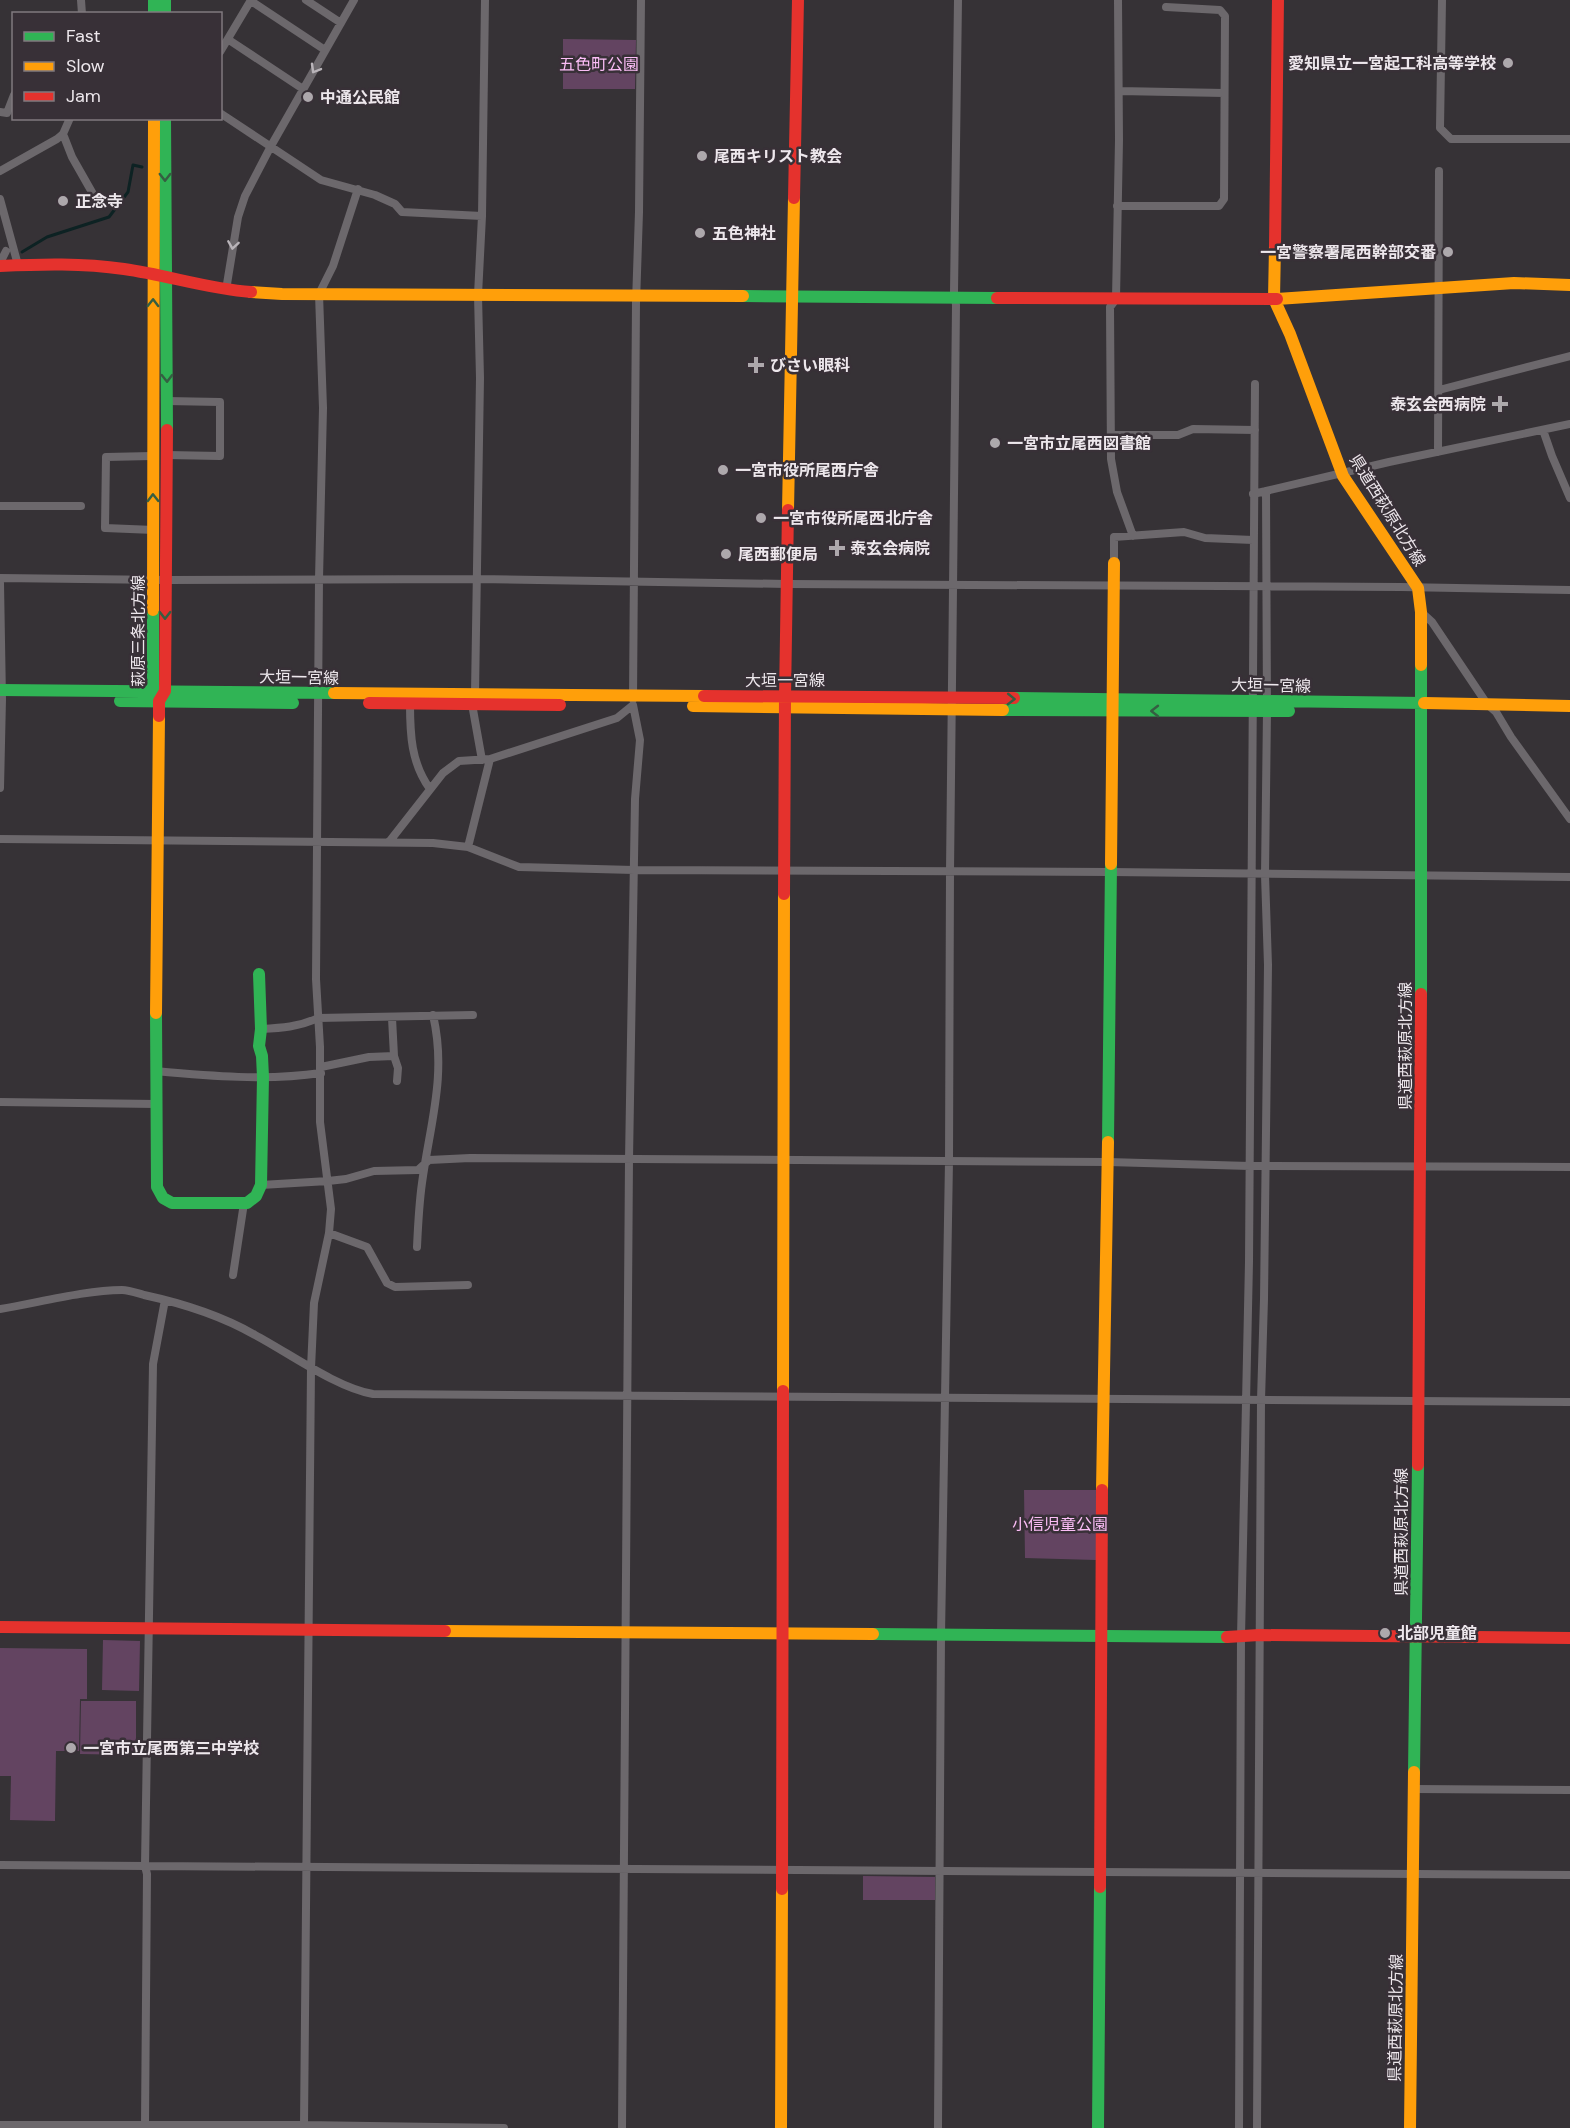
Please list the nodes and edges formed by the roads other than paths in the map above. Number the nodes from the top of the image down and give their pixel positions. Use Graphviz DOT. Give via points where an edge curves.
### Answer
graph roads {
  1 [pos="251,0"];
  2 [pos="306,0"];
  3 [pos="354,0"];
  4 [pos="485,0"];
  5 [pos="641,0"];
  6 [pos="798,0"];
  7 [pos="958,0"];
  8 [pos="1118,0"];
  9 [pos="1278,0"];
  10 [pos="1442,0"];
  11 [pos="1167,7"];
  12 [pos="341,23"];
  13 [pos="229,40"];
  14 [pos="222,49"];
  15 [pos="325,50"];
  16 [pos="303,88"];
  17 [pos="1119,91"];
  18 [pos="1224,93"];
  19 [pos="12,100"];
  20 [pos="0,112"];
  21 [pos="222,114"];
  22 [pos="69,120"];
  23 [pos="154,120"];
  24 [pos="165,120"];
  25 [pos="63,134"];
  26 [pos="1570,139"];
  27 [pos="271,146"];
  28 [pos="0,171"];
  29 [pos="1439,171"];
  30 [pos="358,189"];
  31 [pos="0,198"];
  32 [pos="97,201"];
  33 [pos="1117,206"];
  34 [pos="482,216"];
  35 [pos="6,251"];
  36 [pos="0,264"];
  37 [pos="18,265"];
  38 [pos="159,276"];
  39 [pos="1570,285"];
  40 [pos="1439,288"];
  41 [pos="226,290"];
  42 [pos="319,294"];
  43 [pos="478,295"];
  44 [pos="636,296"];
  45 [pos="794,296"];
  46 [pos="956,298"];
  47 [pos="1116,299"];
  48 [pos="1274,299"];
  49 [pos="1570,356"];
  50 [pos="1255,384"];
  51 [pos="1439,390"];
  52 [pos="167,401"];
  53 [pos="1570,424"];
  54 [pos="1255,430"];
  55 [pos="1543,430"];
  56 [pos="1112,435"];
  57 [pos="1438,452"];
  58 [pos="167,455"];
  59 [pos="152,456"];
  60 [pos="1342,473"];
  61 [pos="1266,491"];
  62 [pos="1253,494"];
  63 [pos="1570,498"];
  64 [pos="0,506"];
  65 [pos="81,506"];
  66 [pos="154,530"];
  67 [pos="1133,536"];
  68 [pos="1253,540"];
  69 [pos="1114,563"];
  70 [pos="0,578"];
  71 [pos="319,579"];
  72 [pos="477,579"];
  73 [pos="160,580"];
  74 [pos="633,582"];
  75 [pos="0,583"];
  76 [pos="787,584"];
  77 [pos="953,585"];
  78 [pos="1253,586"];
  79 [pos="1266,586"];
  80 [pos="1115,587"];
  81 [pos="1418,588"];
  82 [pos="1570,590"];
  83 [pos="1421,612"];
  84 [pos="1,695"];
  85 [pos="159,695"];
  86 [pos="318,698"];
  87 [pos="474,699"];
  88 [pos="633,701"];
  89 [pos="785,701"];
  90 [pos="410,703"];
  91 [pos="953,704"];
  92 [pos="1114,706"];
  93 [pos="1253,706"];
  94 [pos="1267,706"];
  95 [pos="1570,706"];
  96 [pos="1420,708"];
  97 [pos="1491,708"];
  98 [pos="1570,714"];
  99 [pos="486,760"];
  100 [pos="0,788"];
  101 [pos="430,789"];
  102 [pos="1570,819"];
  103 [pos="0,839"];
  104 [pos="160,841"];
  105 [pos="318,842"];
  106 [pos="389,842"];
  107 [pos="468,847"];
  108 [pos="634,870"];
  109 [pos="785,870"];
  110 [pos="950,872"];
  111 [pos="1110,872"];
  112 [pos="1252,874"];
  113 [pos="1265,875"];
  114 [pos="1421,876"];
  115 [pos="1570,877"];
  116 [pos="259,974"];
  117 [pos="433,1015"];
  118 [pos="473,1015"];
  119 [pos="318,1018"];
  120 [pos="392,1018"];
  121 [pos="261,1029"];
  122 [pos="394,1056"];
  123 [pos="321,1070"];
  124 [pos="155,1071"];
  125 [pos="263,1077"];
  126 [pos="398,1081"];
  127 [pos="0,1102"];
  128 [pos="156,1104"];
  129 [pos="629,1160"];
  130 [pos="785,1161"];
  131 [pos="949,1161"];
  132 [pos="1108,1162"];
  133 [pos="425,1164"];
  134 [pos="1250,1166"];
  135 [pos="1266,1166"];
  136 [pos="1421,1166"];
  137 [pos="1570,1167"];
  138 [pos="328,1181"];
  139 [pos="261,1185"];
  140 [pos="243,1203"];
  141 [pos="328,1233"];
  142 [pos="417,1247"];
  143 [pos="233,1275"];
  144 [pos="468,1285"];
  145 [pos="165,1300"];
  146 [pos="0,1309"];
  147 [pos="311,1368"];
  148 [pos="628,1396"];
  149 [pos="783,1397"];
  150 [pos="945,1398"];
  151 [pos="1103,1399"];
  152 [pos="1245,1400"];
  153 [pos="1261,1400"];
  154 [pos="1419,1401"];
  155 [pos="1570,1402"];
  156 [pos="0,1627"];
  157 [pos="148,1628"];
  158 [pos="308,1629"];
  159 [pos="625,1632"];
  160 [pos="781,1633"];
  161 [pos="941,1635"];
  162 [pos="1259,1635"];
  163 [pos="1102,1636"];
  164 [pos="1241,1637"];
  165 [pos="1417,1638"];
  166 [pos="1570,1638"];
  167 [pos="1415,1789"];
  168 [pos="1570,1790"];
  169 [pos="0,1865"];
  170 [pos="145,1866"];
  171 [pos="306,1866"];
  172 [pos="623,1869"];
  173 [pos="782,1871"];
  174 [pos="940,1872"];
  175 [pos="1258,1872"];
  176 [pos="1099,1873"];
  177 [pos="1241,1873"];
  178 [pos="1413,1874"];
  179 [pos="1570,1875"];
  180 [pos="145,2124"];
  181 [pos="0,2125"];
  182 [pos="304,2125"];
  183 [pos="71,2126"];
  184 [pos="504,2128"];
  185 [pos="622,2128"];
  186 [pos="781,2128"];
  187 [pos="938,2128"];
  188 [pos="1098,2128"];
  189 [pos="1239,2128"];
  190 [pos="1257,2128"];
  191 [pos="1410,2128"];
  1 -- 13 [label="street"];
  1 -- 15 [label="street"];
  2 -- 12 [label="street"];
  3 -- 12 [label="street"];
  4 -- 34 [label="street"];
  5 -- 44 [label="street"];
  6 -- 45 [label="street"];
  7 -- 46 [label="street"];
  8 -- 17 [label="street"];
  9 -- 48 [label="street, 県道西萩原北方線"];
  10 -- 26 [label="street" via="1440,128 1451,139"];
  11 -- 18 [label="street" via="1220,10 1225,16"];
  12 -- 15 [label="street"];
  13 -- 14 [label="street"];
  13 -- 16 [label="street"];
  15 -- 16 [label="street, one-way"];
  16 -- 27 [label="street"];
  17 -- 18 [label="street"];
  17 -- 33 [label="street"];
  18 -- 33 [label="street" via="1224,199 1219,206"];
  19 -- 20 [label="street" via="7,113"];
  21 -- 27 [label="street"];
  22 -- 25 [label="street"];
  23 -- 38 [label="street, 萩原三条北方線"];
  24 -- 38 [label="street, 萩原三条北方線, one-way"];
  25 -- 28 [label="street"];
  25 -- 32 [label="street"];
  27 -- 30 [label="street" via="321,180"];
  27 -- 41 [label="street, one-way" via="238,217"];
  29 -- 40 [label="street"];
  30 -- 34 [label="street" via="395,204 402,212"];
  30 -- 42 [label="street" via="333,266"];
  31 -- 37 [label="street"];
  33 -- 47 [label="street"];
  34 -- 43 [label="street"];
  35 -- 36 [label="street"];
  36 -- 37 [label="street"];
  37 -- 38 [label="street" via="96,264"];
  38 -- 41 [label="street"];
  38 -- 52 [label="street, 萩原三条北方線, one-way"];
  59 -- 38 [label="street, 萩原三条北方線, one-way"];
  39 -- 40 [label="street" via="1514,283"];
  40 -- 48 [label="street"];
  40 -- 51 [label="street"];
  41 -- 42 [label="street"];
  42 -- 43 [label="street"];
  42 -- 71 [label="street"];
  43 -- 44 [label="street"];
  43 -- 72 [label="street"];
  44 -- 45 [label="street"];
  44 -- 74 [label="street"];
  45 -- 46 [label="street"];
  45 -- 76 [label="street"];
  46 -- 47 [label="street"];
  46 -- 77 [label="street"];
  47 -- 48 [label="street"];
  47 -- 56 [label="street" via="1110,307"];
  48 -- 60 [label="street, 県道西萩原北方線"];
  49 -- 51 [label="street"];
  50 -- 54 [label="street"];
  51 -- 57 [label="street"];
  52 -- 58 [label="street, 萩原三条北方線"];
  52 -- 58 [label="street" via="220,402 220,456"];
  53 -- 55 [label="street"];
  54 -- 56 [label="street" via="1193,429 1178,435"];
  54 -- 62 [label="street"];
  55 -- 57 [label="street"];
  55 -- 63 [label="street"];
  56 -- 67 [label="street" via="1113,473"];
  57 -- 60 [label="street"];
  58 -- 73 [label="street, 萩原三条北方線"];
  66 -- 59 [label="street, 萩原三条北方線, one-way"];
  59 -- 66 [label="street" via="106,457 105,528"];
  60 -- 61 [label="street"];
  60 -- 81 [label="street, 県道西萩原北方線"];
  61 -- 62 [label="street"];
  61 -- 79 [label="street"];
  62 -- 68 [label="street"];
  64 -- 65 [label="street"];
  66 -- 73 [label="street, 萩原三条北方線"];
  67 -- 68 [label="street" via="1184,532 1205,538"];
  67 -- 69 [label="street" via="1114,537"];
  68 -- 78 [label="street"];
  69 -- 80 [label="street"];
  70 -- 73 [label="street"];
  71 -- 72 [label="street"];
  71 -- 73 [label="street"];
  71 -- 86 [label="street"];
  72 -- 74 [label="street"];
  72 -- 87 [label="street"];
  73 -- 85 [label="street, 萩原三条北方線"];
  74 -- 76 [label="street"];
  74 -- 88 [label="street"];
  75 -- 84 [label="street"];
  76 -- 77 [label="street"];
  76 -- 89 [label="street"];
  77 -- 80 [label="street"];
  77 -- 91 [label="street"];
  78 -- 79 [label="street"];
  78 -- 80 [label="street"];
  78 -- 93 [label="street"];
  79 -- 81 [label="street"];
  79 -- 94 [label="street"];
  80 -- 92 [label="street"];
  81 -- 82 [label="street"];
  81 -- 83 [label="street, 県道西萩原北方線"];
  83 -- 96 [label="street, 県道西萩原北方線"];
  83 -- 97 [label="street"];
  84 -- 85 [label="street, 大垣一宮線"];
  84 -- 100 [label="street"];
  85 -- 86 [label="street, 大垣一宮線"];
  85 -- 104 [label="street, 萩原三条北方線"];
  86 -- 87 [label="street, 大垣一宮線"];
  86 -- 90 [label="street, 大垣一宮線"];
  86 -- 105 [label="street"];
  87 -- 88 [label="street, 大垣一宮線"];
  87 -- 90 [label="street, 大垣一宮線"];
  87 -- 99 [label="street"];
  88 -- 89 [label="street, 大垣一宮線"];
  88 -- 99 [label="street" via="617,718"];
  88 -- 108 [label="street" via="640,740"];
  89 -- 91 [label="street, 大垣一宮線"];
  89 -- 109 [label="street"];
  90 -- 101 [label="street" via="414,758"];
  91 -- 92 [label="street, 大垣一宮線"];
  91 -- 110 [label="street"];
  92 -- 93 [label="street, 大垣一宮線"];
  92 -- 111 [label="street"];
  93 -- 94 [label="street, 大垣一宮線"];
  93 -- 112 [label="street"];
  94 -- 96 [label="street, 大垣一宮線"];
  94 -- 113 [label="street"];
  95 -- 97 [label="street, 大垣一宮線"];
  96 -- 97 [label="street, 大垣一宮線"];
  96 -- 114 [label="street, 県道西萩原北方線"];
  97 -- 98 [label="street, 大垣一宮線"];
  97 -- 102 [label="street"];
  99 -- 101 [label="street" via="459,761"];
  99 -- 107 [label="street"];
  101 -- 106 [label="street"];
  103 -- 104 [label="street"];
  104 -- 105 [label="street"];
  104 -- 124 [label="street, 萩原三条北方線"];
  105 -- 106 [label="street"];
  105 -- 119 [label="street"];
  106 -- 107 [label="street"];
  107 -- 108 [label="street" via="519,867"];
  108 -- 109 [label="street"];
  108 -- 129 [label="street"];
  109 -- 110 [label="street"];
  109 -- 130 [label="street"];
  110 -- 111 [label="street"];
  110 -- 131 [label="street"];
  111 -- 112 [label="street"];
  111 -- 132 [label="street"];
  112 -- 113 [label="street"];
  112 -- 134 [label="street"];
  113 -- 114 [label="street"];
  113 -- 135 [label="street"];
  114 -- 115 [label="street"];
  114 -- 136 [label="street, 県道西萩原北方線"];
  116 -- 121 [label="street"];
  117 -- 118 [label="street"];
  117 -- 120 [label="street"];
  117 -- 133 [label="street" via="440,1062"];
  119 -- 120 [label="street"];
  119 -- 121 [label="street" via="285,1028"];
  119 -- 123 [label="street"];
  120 -- 122 [label="street"];
  121 -- 125 [label="street"];
  122 -- 123 [label="street" via="369,1057"];
  122 -- 126 [label="street"];
  123 -- 125 [label="street" via="299,1076"];
  123 -- 138 [label="street" via="320,1122"];
  124 -- 125 [label="street"];
  124 -- 128 [label="street, 萩原三条北方線"];
  125 -- 139 [label="street"];
  127 -- 128 [label="street"];
  128 -- 140 [label="street, 萩原三条北方線" via="157,1187 163,1198 172,1203"];
  129 -- 130 [label="street"];
  129 -- 133 [label="street" via="470,1158 429,1160"];
  129 -- 148 [label="street"];
  130 -- 131 [label="street"];
  130 -- 149 [label="street"];
  131 -- 132 [label="street"];
  131 -- 150 [label="street"];
  132 -- 134 [label="street"];
  132 -- 151 [label="street"];
  133 -- 138 [label="street" via="418,1170 374,1171"];
  133 -- 142 [label="street"];
  134 -- 135 [label="street"];
  134 -- 152 [label="street"];
  135 -- 136 [label="street"];
  135 -- 153 [label="street"];
  136 -- 137 [label="street"];
  136 -- 154 [label="street, 県道西萩原北方線"];
  138 -- 139 [label="street"];
  138 -- 141 [label="street"];
  139 -- 140 [label="street" via="256,1196"];
  140 -- 143 [label="street"];
  141 -- 144 [label="street" via="367,1247 387,1283 395,1287"];
  141 -- 147 [label="street" via="314,1303"];
  145 -- 146 [label="street" via="124,1290"];
  145 -- 147 [label="street" via="230,1322"];
  145 -- 157 [label="street" via="153,1364"];
  147 -- 148 [label="street" via="373,1394"];
  147 -- 158 [label="street"];
  148 -- 149 [label="street"];
  148 -- 159 [label="street"];
  149 -- 150 [label="street"];
  149 -- 160 [label="street"];
  150 -- 151 [label="street"];
  150 -- 161 [label="street"];
  151 -- 152 [label="street"];
  151 -- 163 [label="street"];
  152 -- 153 [label="street"];
  152 -- 164 [label="street"];
  153 -- 154 [label="street"];
  153 -- 162 [label="street"];
  154 -- 155 [label="street"];
  154 -- 165 [label="street, 県道西萩原北方線"];
  156 -- 157 [label="street"];
  157 -- 158 [label="street"];
  157 -- 170 [label="street"];
  158 -- 159 [label="street"];
  158 -- 171 [label="street"];
  159 -- 160 [label="street"];
  159 -- 172 [label="street"];
  160 -- 161 [label="street"];
  160 -- 173 [label="street"];
  161 -- 163 [label="street"];
  161 -- 174 [label="street"];
  162 -- 164 [label="street"];
  162 -- 165 [label="street"];
  162 -- 175 [label="street"];
  163 -- 164 [label="street"];
  163 -- 176 [label="street"];
  164 -- 177 [label="street"];
  165 -- 166 [label="street"];
  165 -- 167 [label="street, 県道西萩原北方線"];
  167 -- 168 [label="street"];
  167 -- 178 [label="street, 県道西萩原北方線"];
  169 -- 170 [label="street"];
  170 -- 171 [label="street"];
  170 -- 180 [label="street"];
  171 -- 172 [label="street"];
  171 -- 182 [label="street"];
  172 -- 173 [label="street"];
  172 -- 185 [label="street"];
  173 -- 174 [label="street"];
  173 -- 186 [label="street"];
  174 -- 176 [label="street"];
  174 -- 187 [label="street"];
  175 -- 177 [label="street"];
  175 -- 178 [label="street"];
  175 -- 190 [label="street"];
  176 -- 177 [label="street"];
  176 -- 188 [label="street"];
  177 -- 189 [label="street"];
  178 -- 179 [label="street"];
  178 -- 191 [label="street, 県道西萩原北方線"];
  180 -- 182 [label="street"];
  180 -- 183 [label="street"];
  181 -- 183 [label="street"];
  182 -- 184 [label="street"];
}
